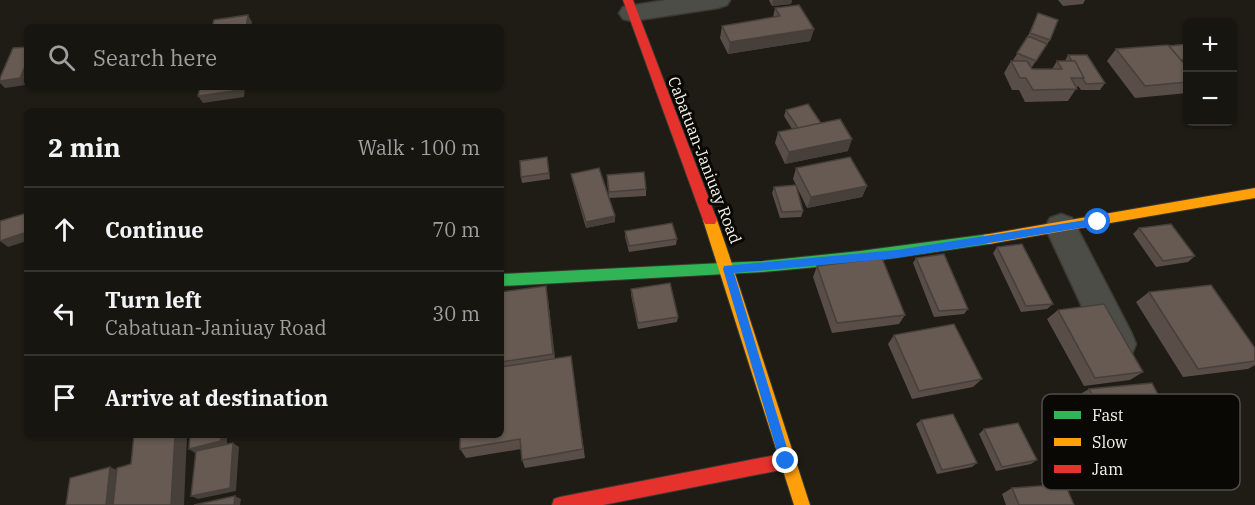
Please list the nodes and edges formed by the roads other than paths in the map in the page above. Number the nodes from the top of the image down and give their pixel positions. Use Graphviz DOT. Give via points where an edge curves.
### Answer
graph roads {
  1 [pos="718,0"];
  2 [pos="630,7"];
  3 [pos="1255,193"];
  4 [pos="1061,227"];
  5 [pos="728,269"];
  6 [pos="504,280"];
  7 [pos="1121,351"];
  8 [pos="786,461"];
  9 [pos="560,505"];
  10 [pos="802,505"];
  1 -- 2 [label="street"];
  2 -- 5 [label="street, Cabatuan-Janiuay Road"];
  3 -- 4 [label="street"];
  4 -- 5 [label="street" via="897,254"];
  4 -- 7 [label="street"];
  5 -- 6 [label="street"];
  5 -- 8 [label="street, Cabatuan-Janiuay Road"];
  8 -- 9 [label="street"];
  8 -- 10 [label="street, Cabatuan-Janiuay Road"];
}
